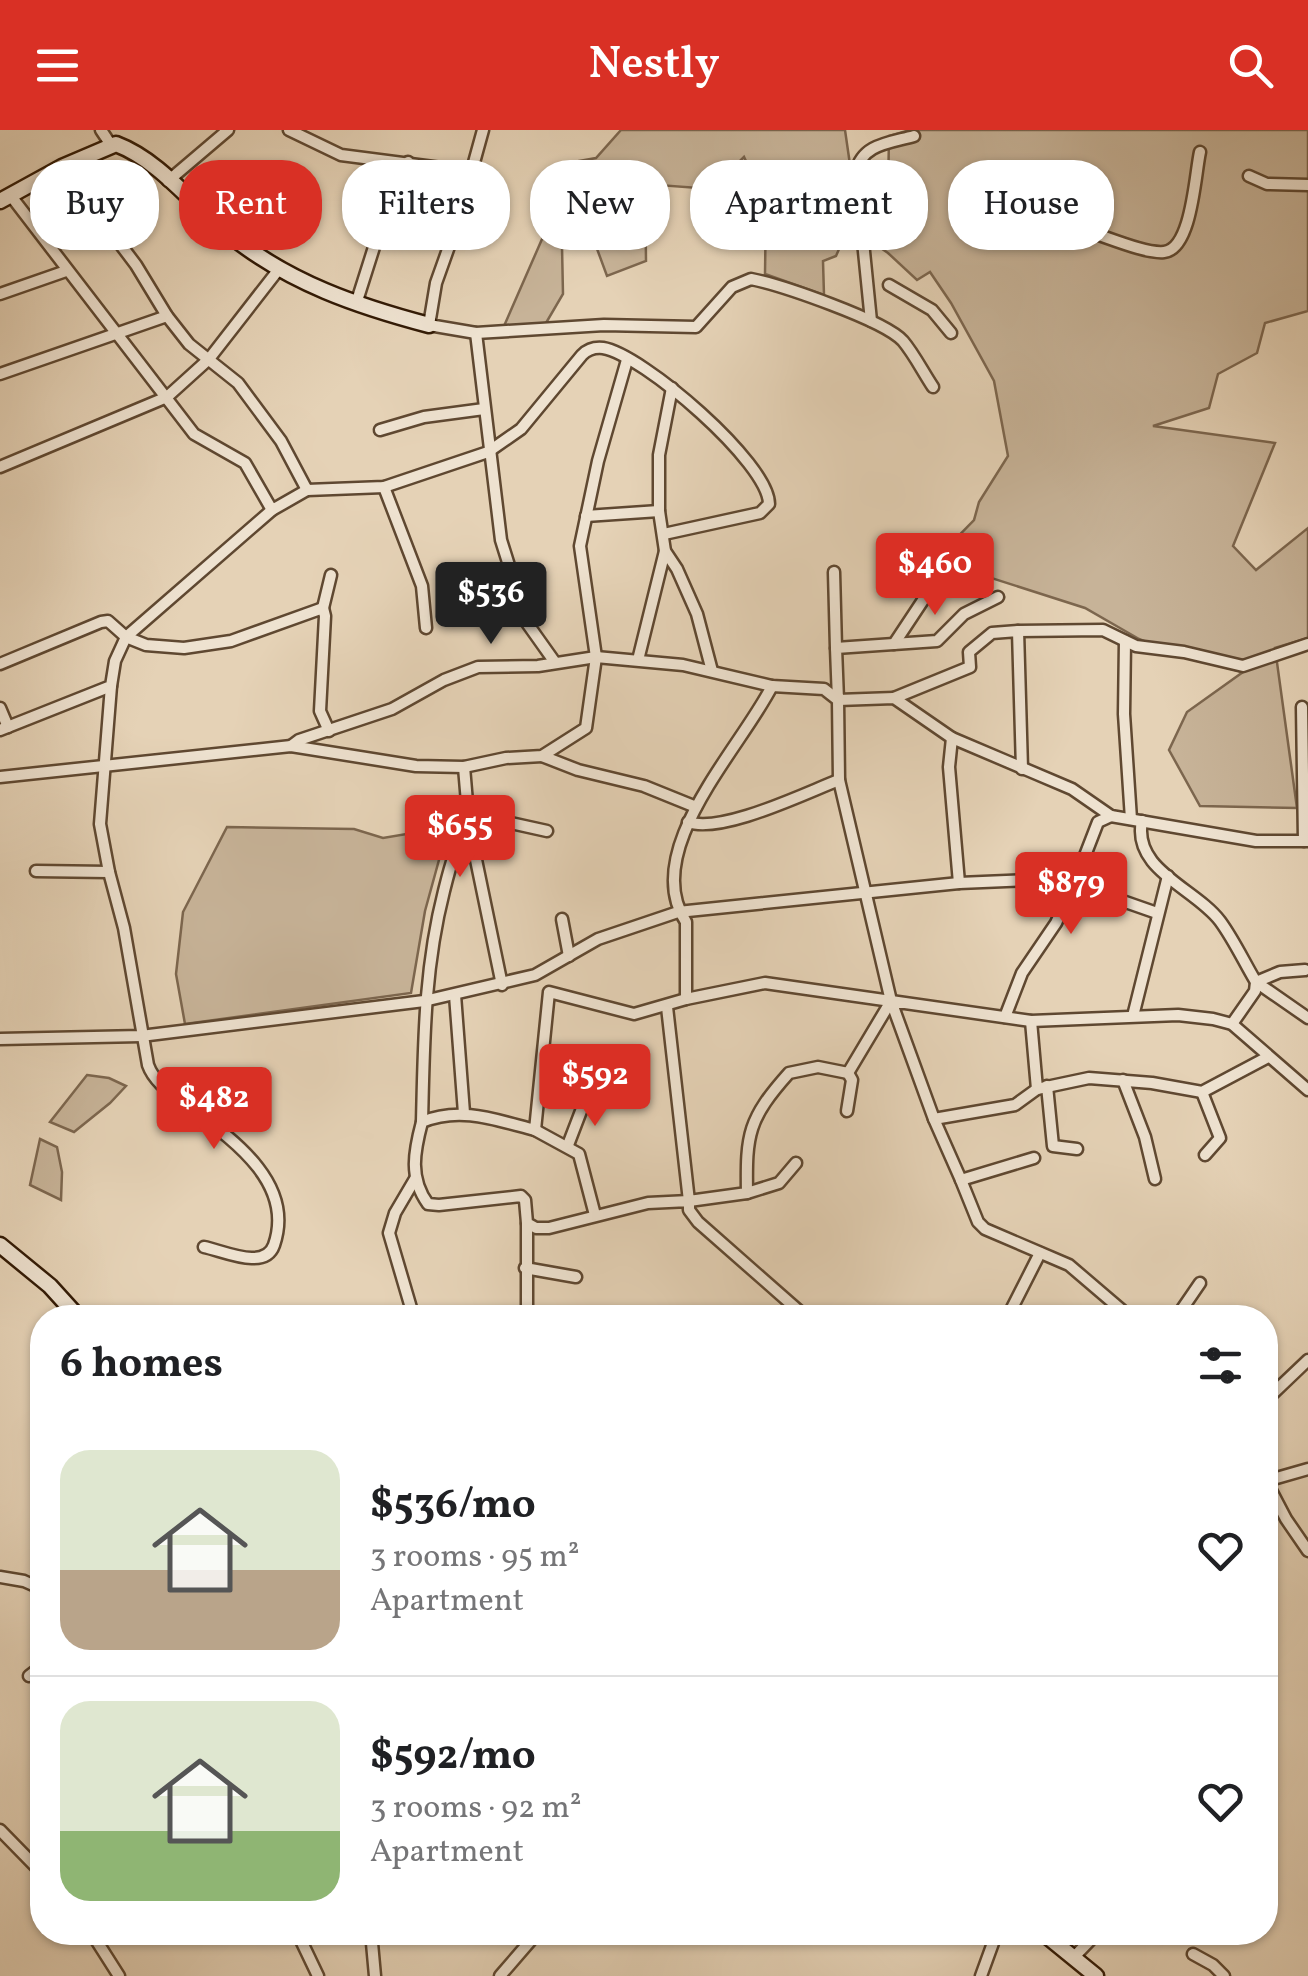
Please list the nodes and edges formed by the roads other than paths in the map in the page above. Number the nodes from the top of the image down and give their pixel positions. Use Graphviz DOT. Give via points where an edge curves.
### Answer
graph roads {
  1 [pos="101,130"];
  2 [pos="228,130"];
  3 [pos="289,130"];
  4 [pos="484,130"];
  5 [pos="914,136"];
  6 [pos="111,145"];
  7 [pos="1200,152"];
  8 [pos="78,160"];
  9 [pos="391,160"];
  10 [pos="475,160"];
  11 [pos="1249,176"];
  12 [pos="168,181"];
  13 [pos="30,185"];
  14 [pos="1308,185"];
  15 [pos="5,199"];
  16 [pos="1114,239"];
  17 [pos="125,250"];
  18 [pos="376,250"];
  19 [pos="447,250"];
  20 [pos="279,269"];
  21 [pos="66,271"];
  22 [pos="889,284"];
  23 [pos="0,294"];
  24 [pos="356,304"];
  25 [pos="168,316"];
  26 [pos="871,321"];
  27 [pos="428,325"];
  28 [pos="476,333"];
  29 [pos="952,334"];
  30 [pos="120,335"];
  31 [pos="209,359"];
  32 [pos="628,360"];
  33 [pos="0,374"];
  34 [pos="933,387"];
  35 [pos="672,388"];
  36 [pos="166,397"];
  37 [pos="484,409"];
  38 [pos="380,430"];
  39 [pos="488,452"];
  40 [pos="0,467"];
  41 [pos="384,487"];
  42 [pos="306,490"];
  43 [pos="272,510"];
  44 [pos="659,511"];
  45 [pos="586,516"];
  46 [pos="664,534"];
  47 [pos="665,551"];
  48 [pos="942,570"];
  49 [pos="834,572"];
  50 [pos="331,576"];
  51 [pos="998,597"];
  52 [pos="322,608"];
  53 [pos="426,628"];
  54 [pos="1018,631"];
  55 [pos="126,637"];
  56 [pos="1125,641"];
  57 [pos="894,644"];
  58 [pos="1308,644"];
  59 [pos="836,648"];
  60 [pos="596,656"];
  61 [pos="638,660"];
  62 [pos="554,662"];
  63 [pos="0,664"];
  64 [pos="712,670"];
  65 [pos="111,686"];
  66 [pos="772,686"];
  67 [pos="894,698"];
  68 [pos="838,700"];
  69 [pos="1302,707"];
  70 [pos="0,708"];
  71 [pos="4,728"];
  72 [pos="328,731"];
  73 [pos="952,738"];
  74 [pos="292,746"];
  75 [pos="542,756"];
  76 [pos="105,766"];
  77 [pos="464,767"];
  78 [pos="1022,769"];
  79 [pos="0,778"];
  80 [pos="839,780"];
  81 [pos="696,807"];
  82 [pos="1111,816"];
  83 [pos="1136,820"];
  84 [pos="688,822"];
  85 [pos="469,826"];
  86 [pos="547,830"];
  87 [pos="1306,841"];
  88 [pos="36,871"];
  89 [pos="108,872"];
  90 [pos="1168,876"];
  91 [pos="959,883"];
  92 [pos="1074,884"];
  93 [pos="867,893"];
  94 [pos="678,912"];
  95 [pos="1157,913"];
  96 [pos="562,919"];
  97 [pos="568,956"];
  98 [pos="1305,970"];
  99 [pos="535,975"];
  100 [pos="1256,982"];
  101 [pos="502,985"];
  102 [pos="549,992"];
  103 [pos="455,995"];
  104 [pos="686,1000"];
  105 [pos="891,1001"];
  106 [pos="424,1002"];
  107 [pos="667,1008"];
  108 [pos="1133,1016"];
  109 [pos="1004,1017"];
  110 [pos="1308,1018"];
  111 [pos="1031,1021"];
  112 [pos="1232,1024"];
  113 [pos="141,1036"];
  114 [pos="0,1038"];
  115 [pos="1268,1058"];
  116 [pos="848,1072"];
  117 [pos="1122,1080"];
  118 [pos="1042,1088"];
  119 [pos="1308,1090"];
  120 [pos="1202,1092"];
  121 [pos="586,1098"];
  122 [pos="848,1111"];
  123 [pos="464,1113"];
  124 [pos="934,1119"];
  125 [pos="422,1122"];
  126 [pos="534,1130"];
  127 [pos="568,1145"];
  128 [pos="1077,1149"];
  129 [pos="1205,1155"];
  130 [pos="1034,1158"];
  131 [pos="796,1163"];
  132 [pos="415,1179"];
  133 [pos="1155,1179"];
  134 [pos="961,1180"];
  135 [pos="746,1193"];
  136 [pos="688,1202"];
  137 [pos="595,1215"];
  138 [pos="527,1223"];
  139 [pos="0,1245"];
  140 [pos="204,1246"];
  141 [pos="1040,1253"];
  142 [pos="526,1268"];
  143 [pos="576,1276"];
  144 [pos="1200,1283"];
  145 [pos="67,1305"];
  146 [pos="410,1305"];
  147 [pos="527,1305"];
  148 [pos="793,1305"];
  149 [pos="1014,1305"];
  150 [pos="1117,1305"];
  151 [pos="1185,1305"];
  152 [pos="1308,1360"];
  153 [pos="1278,1389"];
  154 [pos="1308,1469"];
  155 [pos="1278,1477"];
  156 [pos="1278,1504"];
  157 [pos="1308,1552"];
  158 [pos="0,1577"];
  159 [pos="30,1583"];
  160 [pos="0,1830"];
  161 [pos="30,1861"];
  162 [pos="99,1945"];
  163 [pos="303,1945"];
  164 [pos="373,1945"];
  165 [pos="527,1945"];
  166 [pos="992,1945"];
  167 [pos="1058,1945"];
  168 [pos="1086,1945"];
  169 [pos="1193,1954"];
  170 [pos="1073,1958"];
  171 [pos="119,1976"];
  172 [pos="318,1976"];
  173 [pos="376,1976"];
  174 [pos="500,1976"];
  175 [pos="981,1976"];
  176 [pos="1096,1976"];
  177 [pos="1224,1976"];
  1 -- 6 [label="street"];
  2 -- 12 [label="street"];
  3 -- 9 [label="street" via="341,154"];
  4 -- 10 [label="street"];
  5 -- 26 [label="street" via="870,149 858,163"];
  6 -- 8 [label="main road"];
  6 -- 12 [label="main road" via="124,147"];
  7 -- 16 [label="street" via="1182,239 1160,252"];
  11 -- 14 [label="street" via="1268,184"];
  12 -- 20 [label="main road"];
  13 -- 15 [label="main road"];
  15 -- 21 [label="street"];
  17 -- 25 [label="street"];
  18 -- 24 [label="street"];
  19 -- 27 [label="street"];
  20 -- 24 [label="main road"];
  20 -- 31 [label="street"];
  21 -- 23 [label="street"];
  21 -- 30 [label="street"];
  22 -- 29 [label="street" via="932,310"];
  24 -- 27 [label="main road"];
  25 -- 30 [label="street"];
  25 -- 31 [label="street"];
  26 -- 28 [label="street" via="751,279 732,287 696,328 604,325"];
  26 -- 34 [label="street" via="901,339"];
  27 -- 28 [label="street"];
  28 -- 37 [label="street"];
  30 -- 33 [label="street"];
  30 -- 36 [label="street"];
  31 -- 36 [label="street"];
  31 -- 42 [label="street" via="238,383 270,426"];
  32 -- 35 [label="street"];
  32 -- 39 [label="street" via="608,349 588,350 521,429"];
  32 -- 45 [label="street"];
  35 -- 44 [label="street" via="658,455"];
  35 -- 46 [label="street" via="726,436 770,500 760,513"];
  36 -- 40 [label="street"];
  36 -- 43 [label="street" via="200,440 246,463"];
  37 -- 38 [label="street"];
  37 -- 39 [label="street"];
  39 -- 41 [label="street"];
  39 -- 62 [label="street" via="508,567 527,623"];
  41 -- 42 [label="street"];
  41 -- 53 [label="street" via="422,586"];
  42 -- 43 [label="street"];
  43 -- 55 [label="street"];
  44 -- 45 [label="street"];
  44 -- 46 [label="street"];
  45 -- 60 [label="street" via="579,556"];
  46 -- 47 [label="street"];
  47 -- 61 [label="street"];
  47 -- 64 [label="street" via="697,614"];
  48 -- 57 [label="street"];
  49 -- 59 [label="street"];
  50 -- 52 [label="street"];
  51 -- 57 [label="street" via="964,614 937,641"];
  52 -- 55 [label="street" via="209,647 159,648"];
  52 -- 72 [label="street" via="320,711"];
  54 -- 56 [label="street" via="1103,630"];
  54 -- 67 [label="street" via="987,635 969,652 970,667"];
  54 -- 78 [label="street"];
  55 -- 63 [label="street" via="101,622"];
  55 -- 65 [label="street"];
  56 -- 58 [label="street" via="1242,666"];
  56 -- 83 [label="street" via="1124,714"];
  57 -- 59 [label="street"];
  59 -- 68 [label="street"];
  60 -- 61 [label="street"];
  60 -- 62 [label="street"];
  60 -- 75 [label="street" via="586,728"];
  61 -- 64 [label="street"];
  62 -- 72 [label="street" via="463,671 392,709"];
  64 -- 66 [label="street"];
  65 -- 71 [label="street"];
  65 -- 76 [label="street"];
  66 -- 68 [label="street" via="824,689"];
  66 -- 81 [label="street"];
  67 -- 68 [label="street"];
  67 -- 73 [label="street"];
  68 -- 80 [label="street"];
  69 -- 87 [label="street"];
  70 -- 71 [label="street"];
  72 -- 74 [label="street"];
  73 -- 78 [label="street"];
  73 -- 91 [label="street"];
  74 -- 76 [label="street"];
  74 -- 77 [label="street"];
  75 -- 77 [label="street"];
  75 -- 81 [label="street"];
  76 -- 79 [label="street"];
  76 -- 89 [label="street" via="100,811"];
  77 -- 85 [label="street"];
  78 -- 82 [label="street" via="1084,795"];
  80 -- 84 [label="street" via="725,822"];
  80 -- 93 [label="street"];
  81 -- 84 [label="street"];
  82 -- 83 [label="street"];
  82 -- 92 [label="street" via="1098,822"];
  83 -- 87 [label="street" via="1241,839"];
  83 -- 90 [label="street" via="1140,845"];
  84 -- 94 [label="street" via="674,885"];
  85 -- 86 [label="street" via="498,820"];
  85 -- 101 [label="street"];
  85 -- 106 [label="street" via="457,844 442,900"];
  88 -- 89 [label="street"];
  89 -- 113 [label="street"];
  90 -- 95 [label="street"];
  90 -- 100 [label="street" via="1218,919"];
  91 -- 92 [label="street"];
  91 -- 93 [label="street"];
  92 -- 95 [label="street"];
  92 -- 109 [label="street"];
  93 -- 94 [label="street"];
  93 -- 105 [label="street"];
  94 -- 97 [label="street" via="622,929"];
  94 -- 104 [label="street" via="686,922"];
  95 -- 108 [label="street"];
  96 -- 97 [label="street"];
  97 -- 99 [label="street"];
  98 -- 100 [label="street"];
  99 -- 101 [label="street"];
  99 -- 102 [label="street"];
  100 -- 110 [label="street"];
  100 -- 112 [label="street"];
  101 -- 103 [label="street"];
  102 -- 107 [label="street" via="634,1014"];
  102 -- 126 [label="street"];
  103 -- 106 [label="street"];
  103 -- 123 [label="street"];
  104 -- 105 [label="street" via="764,983"];
  104 -- 107 [label="street"];
  105 -- 109 [label="street"];
  105 -- 116 [label="street"];
  105 -- 124 [label="street"];
  106 -- 113 [label="street"];
  106 -- 125 [label="street"];
  107 -- 136 [label="street"];
  108 -- 111 [label="street"];
  108 -- 112 [label="street" via="1197,1016"];
  109 -- 111 [label="street"];
  111 -- 118 [label="street"];
  112 -- 115 [label="street"];
  113 -- 114 [label="street"];
  113 -- 140 [label="street" via="151,1074 256,1164 272,1190 279,1218 270,1254 254,1259"];
  115 -- 119 [label="street"];
  115 -- 120 [label="street"];
  116 -- 122 [label="street"];
  116 -- 135 [label="street" via="803,1069 783,1080 747,1139"];
  117 -- 118 [label="street" via="1089,1078"];
  117 -- 120 [label="street"];
  117 -- 133 [label="street"];
  118 -- 124 [label="street" via="1015,1105"];
  118 -- 128 [label="street" via="1053,1146"];
  120 -- 129 [label="street" via="1220,1134"];
  121 -- 127 [label="street"];
  123 -- 125 [label="street"];
  123 -- 126 [label="street"];
  124 -- 134 [label="street"];
  125 -- 132 [label="street"];
  126 -- 127 [label="street"];
  127 -- 137 [label="street" via="582,1161"];
  130 -- 134 [label="street"];
  131 -- 135 [label="street" via="779,1183"];
  132 -- 138 [label="street" via="434,1206 521,1196"];
  132 -- 146 [label="street" via="389,1233"];
  134 -- 141 [label="street" via="985,1229"];
  135 -- 136 [label="street"];
  136 -- 137 [label="street"];
  136 -- 148 [label="street" via="698,1222"];
  137 -- 138 [label="street" via="550,1228"];
  138 -- 142 [label="street"];
  139 -- 145 [label="main road"];
  141 -- 149 [label="street"];
  141 -- 150 [label="street" via="1079,1271"];
  142 -- 143 [label="street"];
  142 -- 147 [label="street"];
  144 -- 151 [label="street"];
  152 -- 153 [label="street"];
  154 -- 155 [label="street"];
  156 -- 157 [label="street"];
  158 -- 159 [label="street"];
  160 -- 161 [label="street"];
  162 -- 171 [label="street"];
  163 -- 172 [label="street"];
  164 -- 173 [label="street"];
  165 -- 174 [label="street"];
  166 -- 175 [label="street"];
  167 -- 170 [label="main road"];
  168 -- 170 [label="street"];
  169 -- 177 [label="street"];
  170 -- 176 [label="main road"];
}
